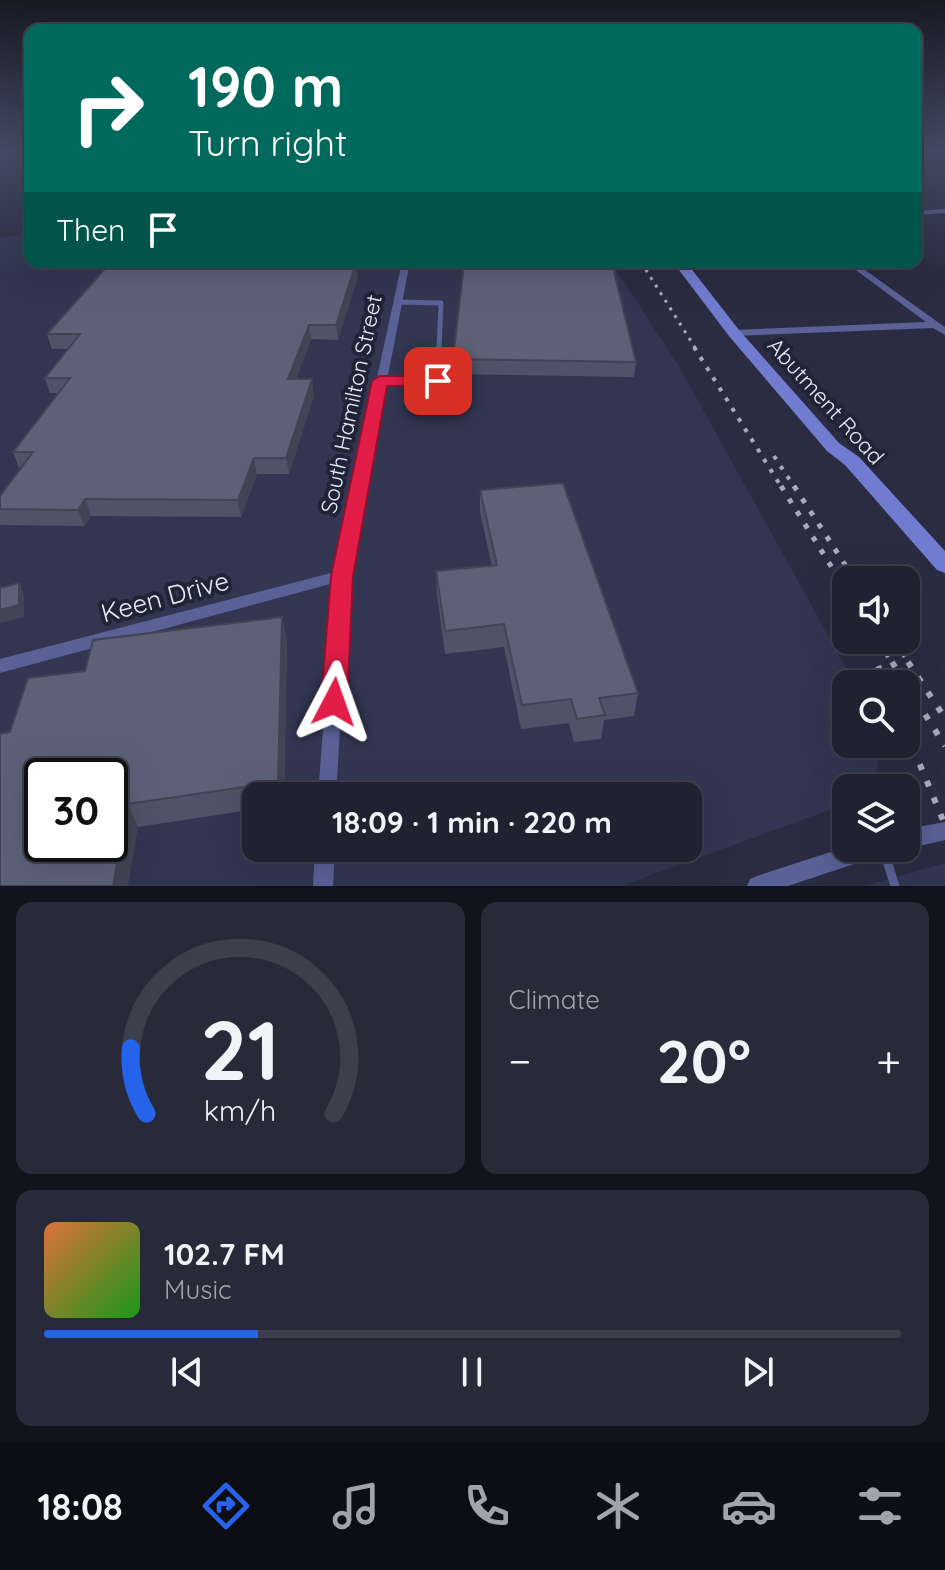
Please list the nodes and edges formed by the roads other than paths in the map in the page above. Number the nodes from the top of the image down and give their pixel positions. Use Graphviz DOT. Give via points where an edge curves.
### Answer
graph roads {
  1 [pos="945,211"];
  2 [pos="922,213"];
  3 [pos="405,268"];
  4 [pos="684,268"];
  5 [pos="857,268"];
  6 [pos="397,302"];
  7 [pos="940,329"];
  8 [pos="734,333"];
  9 [pos="380,381"];
  10 [pos="945,565"];
  11 [pos="342,576"];
  12 [pos="0,666"];
  13 [pos="328,782"];
  14 [pos="945,831"];
  15 [pos="920,836"];
  16 [pos="832,861"];
  17 [pos="324,862"];
  18 [pos="887,862"];
  19 [pos="323,886"];
  20 [pos="757,886"];
  21 [pos="895,886"];
  1 -- 2 [label="street"];
  3 -- 6 [label="street, South Hamilton Street"];
  4 -- 8 [label="main road, Abutment Road"];
  5 -- 7 [label="street"];
  6 -- 9 [label="street, South Hamilton Street"];
  6 -- 9 [label="lane" via="441,303 438,381"];
  7 -- 8 [label="street"];
  8 -- 10 [label="main road, Abutment Road"];
  9 -- 11 [label="street, South Hamilton Street"];
  11 -- 12 [label="street, Keen Drive"];
  11 -- 13 [label="street, South Hamilton Street"];
  14 -- 15 [label="street"];
  16 -- 20 [label="street"];
  17 -- 19 [label="street"];
  18 -- 21 [label="lane"];
}
